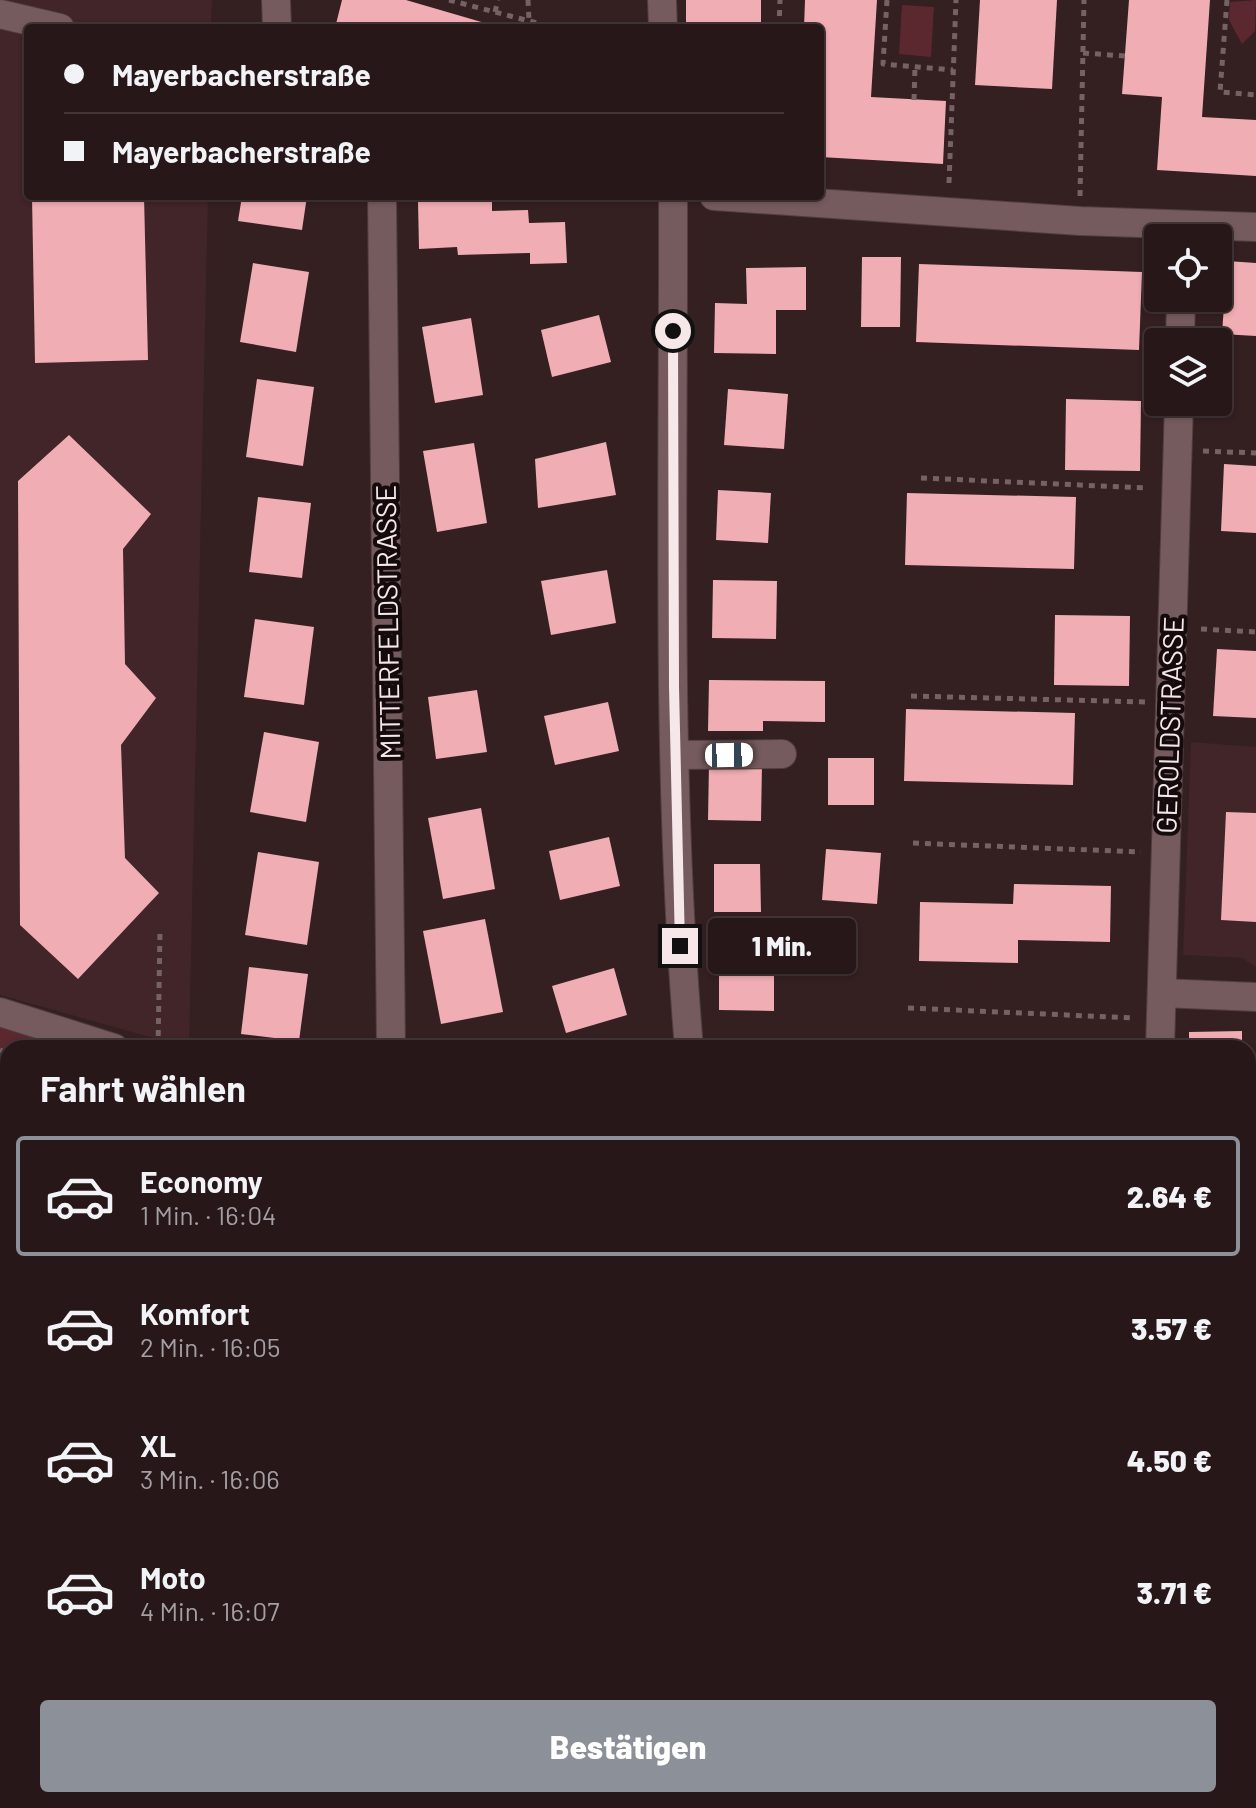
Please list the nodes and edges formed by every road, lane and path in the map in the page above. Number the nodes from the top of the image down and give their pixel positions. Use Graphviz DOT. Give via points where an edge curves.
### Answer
graph roads {
  1 [pos="276,0"];
  2 [pos="449,0"];
  3 [pos="498,0"];
  4 [pos="528,0"];
  5 [pos="662,0"];
  6 [pos="780,0"];
  7 [pos="887,0"];
  8 [pos="956,0"];
  9 [pos="1084,0"];
  10 [pos="1227,0"];
  11 [pos="495,12"];
  12 [pos="0,14"];
  13 [pos="529,20"];
  14 [pos="43,24"];
  15 [pos="277,24"];
  16 [pos="542,24"];
  17 [pos="663,24"];
  18 [pos="779,24"];
  19 [pos="1083,53"];
  20 [pos="1125,56"];
  21 [pos="915,67"];
  22 [pos="953,70"];
  23 [pos="1256,95"];
  24 [pos="914,100"];
  25 [pos="382,200"];
  26 [pos="673,200"];
  27 [pos="773,200"];
  28 [pos="949,212"];
  29 [pos="1080,221"];
  30 [pos="1144,227"];
  31 [pos="1256,227"];
  32 [pos="1232,228"];
  33 [pos="1179,416"];
  34 [pos="1178,450"];
  35 [pos="1256,453"];
  36 [pos="921,478"];
  37 [pos="1177,490"];
  38 [pos="1172,628"];
  39 [pos="1256,632"];
  40 [pos="911,696"];
  41 [pos="1170,703"];
  42 [pos="782,754"];
  43 [pos="676,755"];
  44 [pos="913,843"];
  45 [pos="1166,853"];
  46 [pos="160,932"];
  47 [pos="1256,997"];
  48 [pos="1161,1006"];
  49 [pos="908,1008"];
  50 [pos="0,1012"];
  51 [pos="89,1040"];
  52 [pos="158,1040"];
  53 [pos="391,1040"];
  54 [pos="688,1040"];
  55 [pos="1160,1040"];
  1 -- 15 [label="street"];
  2 -- 11 [label="path"];
  3 -- 11 [label="path"];
  4 -- 13 [label="path"];
  5 -- 17 [label="street"];
  6 -- 18 [label="path"];
  7 -- 21 [label="path" via="883,64"];
  8 -- 22 [label="path"];
  9 -- 19 [label="path"];
  10 -- 23 [label="path" via="1220,92"];
  11 -- 13 [label="path"];
  12 -- 14 [label="street"];
  13 -- 16 [label="path"];
  19 -- 20 [label="path"];
  19 -- 29 [label="path"];
  21 -- 22 [label="path"];
  21 -- 24 [label="path"];
  22 -- 28 [label="path"];
  25 -- 53 [label="street, MITTERFELDSTRASSE"];
  26 -- 43 [label="street"];
  27 -- 28 [label="street"];
  28 -- 29 [label="street"];
  29 -- 30 [label="street"];
  31 -- 32 [label="street"];
  33 -- 34 [label="street, GEROLDSTRASSE"];
  34 -- 35 [label="path"];
  34 -- 37 [label="street, GEROLDSTRASSE"];
  36 -- 37 [label="path"];
  37 -- 38 [label="street, GEROLDSTRASSE"];
  38 -- 39 [label="path"];
  38 -- 41 [label="street, GEROLDSTRASSE"];
  40 -- 41 [label="path"];
  41 -- 45 [label="street, GEROLDSTRASSE"];
  42 -- 43 [label="street"];
  43 -- 54 [label="street" via="680,946"];
  44 -- 45 [label="path"];
  45 -- 48 [label="street, GEROLDSTRASSE"];
  46 -- 52 [label="path"];
  47 -- 48 [label="street"];
  48 -- 49 [label="path"];
  48 -- 55 [label="street, GEROLDSTRASSE"];
  50 -- 51 [label="street"];
}
